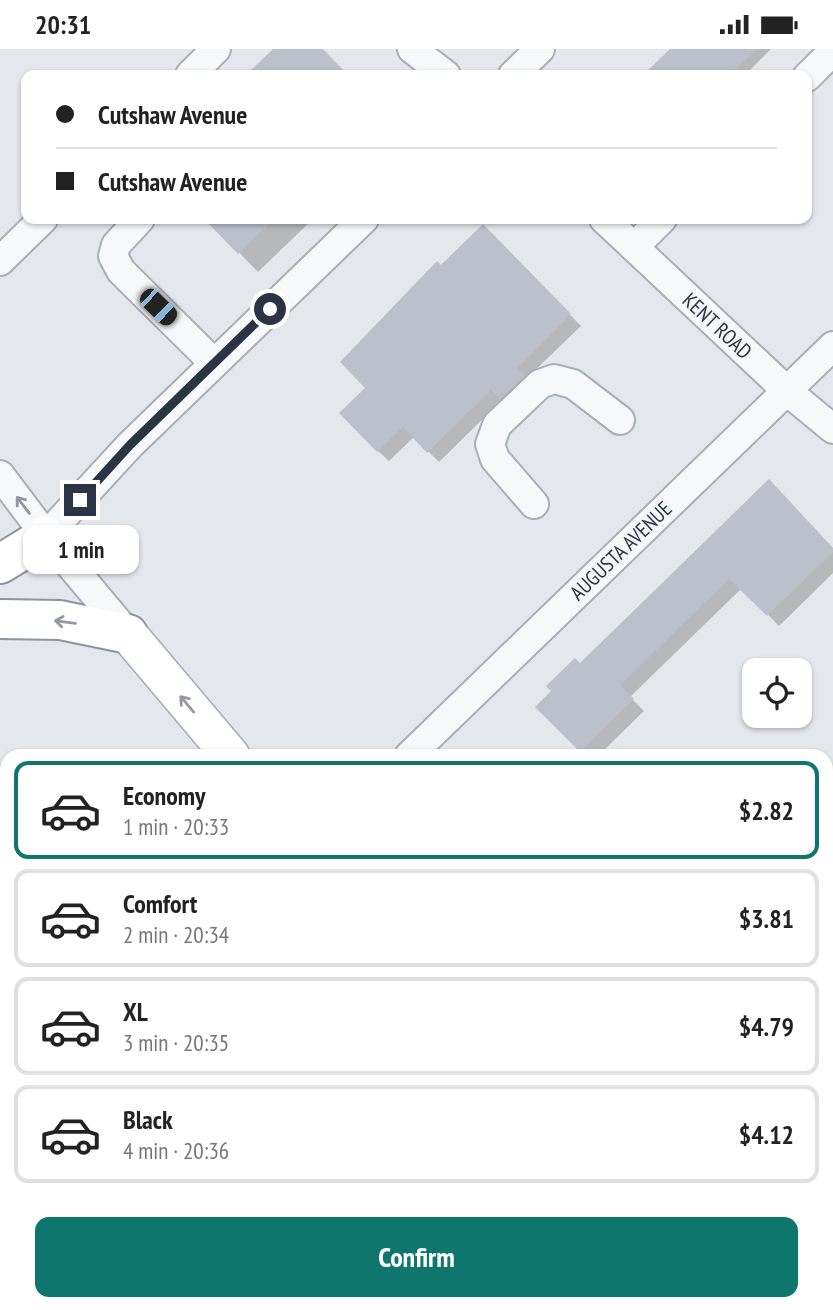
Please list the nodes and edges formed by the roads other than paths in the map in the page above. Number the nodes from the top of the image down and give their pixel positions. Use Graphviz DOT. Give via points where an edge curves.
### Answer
graph roads {
  1 [pos="216,49"];
  2 [pos="412,49"];
  3 [pos="540,49"];
  4 [pos="833,51"];
  5 [pos="195,70"];
  6 [pos="439,70"];
  7 [pos="518,70"];
  8 [pos="812,72"];
  9 [pos="39,224"];
  10 [pos="135,224"];
  11 [pos="359,224"];
  12 [pos="609,224"];
  13 [pos="658,224"];
  14 [pos="634,247"];
  15 [pos="0,261"];
  16 [pos="833,346"];
  17 [pos="214,363"];
  18 [pos="787,391"];
  19 [pos="620,420"];
  20 [pos="833,429"];
  21 [pos="0,475"];
  22 [pos="534,504"];
  23 [pos="46,536"];
  24 [pos="0,564"];
  25 [pos="0,619"];
  26 [pos="128,634"];
  27 [pos="225,749"];
  28 [pos="416,749"];
  1 -- 5 [label="street"];
  2 -- 6 [label="street"];
  3 -- 7 [label="street"];
  4 -- 8 [label="street"];
  9 -- 15 [label="street"];
  10 -- 17 [label="street" via="116,245 113,256 121,271"];
  11 -- 17 [label="street"];
  12 -- 14 [label="street, KENT ROAD"];
  13 -- 14 [label="street"];
  14 -- 18 [label="street, KENT ROAD"];
  16 -- 18 [label="street, AUGUSTA AVENUE"];
  17 -- 23 [label="street"];
  18 -- 20 [label="street, KENT ROAD"];
  18 -- 28 [label="street, AUGUSTA AVENUE"];
  19 -- 22 [label="street" via="573,384 554,379 540,384 497,425 490,444 495,459"];
  23 -- 21 [label="street, one-way"];
  23 -- 24 [label="highway"];
  23 -- 26 [label="street"];
  26 -- 25 [label="highway, one-way" via="60,620"];
  27 -- 26 [label="main road, one-way"];
}
